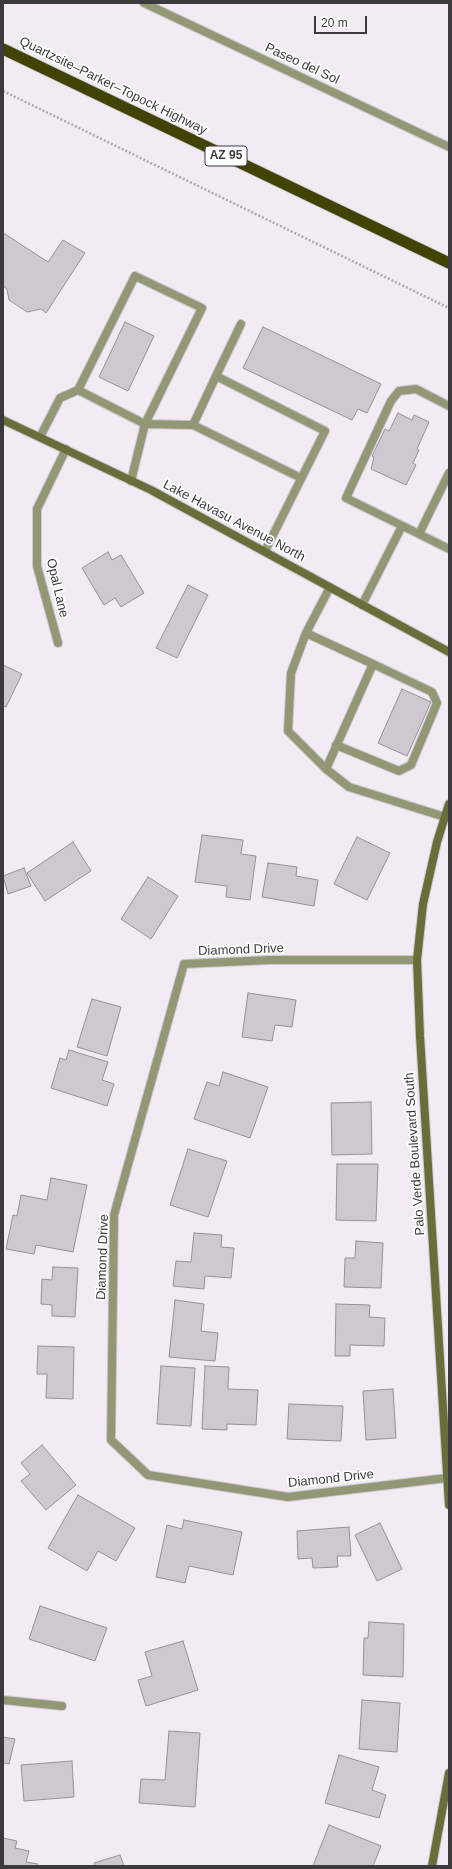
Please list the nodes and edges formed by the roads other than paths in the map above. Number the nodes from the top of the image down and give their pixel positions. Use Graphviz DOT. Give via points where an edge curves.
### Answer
graph roads {
  1 [pos="144,3"];
  2 [pos="3,49"];
  3 [pos="449,147"];
  4 [pos="449,262"];
  5 [pos="241,324"];
  6 [pos="216,376"];
  7 [pos="78,390"];
  8 [pos="449,406"];
  9 [pos="3,420"];
  10 [pos="145,424"];
  11 [pos="193,425"];
  12 [pos="40,437"];
  13 [pos="66,449"];
  14 [pos="449,473"];
  15 [pos="301,478"];
  16 [pos="131,481"];
  17 [pos="402,526"];
  18 [pos="419,534"];
  19 [pos="449,549"];
  20 [pos="264,551"];
  21 [pos="330,587"];
  22 [pos="362,605"];
  23 [pos="306,633"];
  24 [pos="58,643"];
  25 [pos="449,652"];
  26 [pos="373,664"];
  27 [pos="336,745"];
  28 [pos="326,770"];
  29 [pos="449,804"];
  30 [pos="445,817"];
  31 [pos="417,960"];
  32 [pos="447,1478"];
  33 [pos="449,1505"];
  34 [pos="3,1700"];
  35 [pos="62,1706"];
  36 [pos="449,1773"];
  37 [pos="432,1866"];
  1 -- 3 [label="street, Paseo del Sol"];
  2 -- 4 [label="highway, Quartzsite–Parker–Topock Highway / AZ 95"];
  5 -- 6 [label="street"];
  6 -- 11 [label="street"];
  6 -- 15 [label="street" via="325,431"];
  7 -- 10 [label="street"];
  7 -- 10 [label="street" via="135,276 202,308"];
  7 -- 12 [label="street" via="60,398"];
  8 -- 17 [label="street" via="416,390 399,391 391,401 346,498"];
  9 -- 12 [label="main road, Lake Havasu Avenue North"];
  10 -- 11 [label="street"];
  10 -- 16 [label="street"];
  11 -- 15 [label="street"];
  12 -- 13 [label="main road, Lake Havasu Avenue North"];
  13 -- 16 [label="main road, Lake Havasu Avenue North"];
  13 -- 24 [label="street, Opal Lane" via="37,509 37,566"];
  14 -- 18 [label="street"];
  15 -- 20 [label="street"];
  16 -- 20 [label="main road, Lake Havasu Avenue North"];
  17 -- 18 [label="street"];
  17 -- 22 [label="street"];
  18 -- 19 [label="street"];
  20 -- 21 [label="main road, Lake Havasu Avenue North"];
  21 -- 22 [label="main road, Lake Havasu Avenue North"];
  21 -- 23 [label="street"];
  22 -- 25 [label="main road, Lake Havasu Avenue North"];
  23 -- 26 [label="street"];
  23 -- 28 [label="street" via="291,673 288,731"];
  26 -- 27 [label="street"];
  26 -- 27 [label="street" via="432,692 437,704 410,765 399,771"];
  27 -- 28 [label="street"];
  28 -- 30 [label="street" via="349,788"];
  29 -- 30 [label="main road, Palo Verde Boulevard South"];
  30 -- 31 [label="main road, Palo Verde Boulevard South" via="423,904"];
  31 -- 32 [label="main road, Palo Verde Boulevard South"];
  31 -- 32 [label="street, Diamond Drive" via="269,960 184,964 114,1215 111,1440 148,1475 288,1497"];
  32 -- 33 [label="main road, Palo Verde Boulevard South"];
  34 -- 35 [label="street"];
  36 -- 37 [label="main road"];
}
